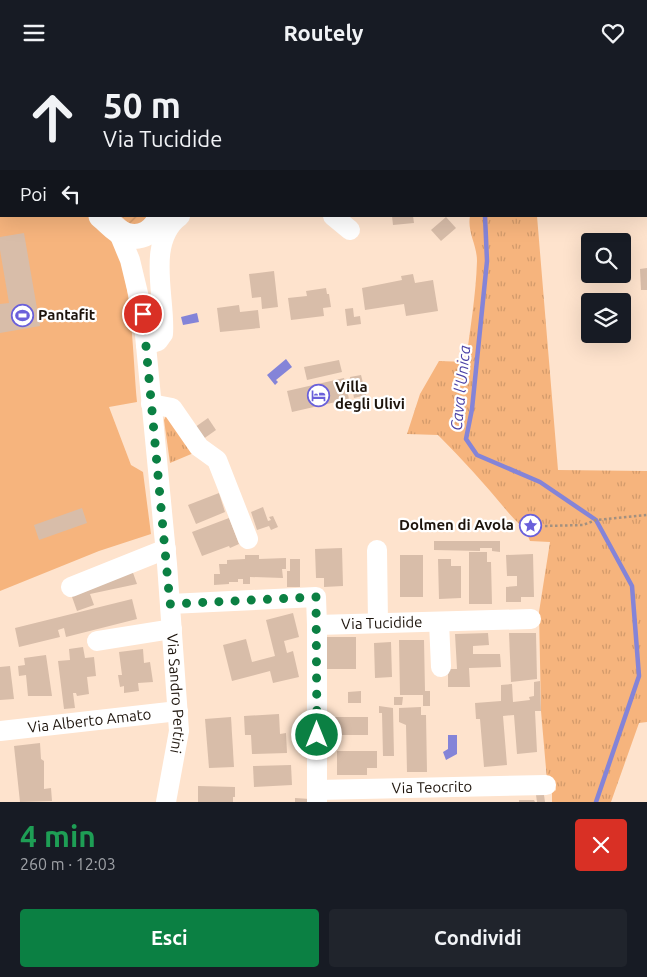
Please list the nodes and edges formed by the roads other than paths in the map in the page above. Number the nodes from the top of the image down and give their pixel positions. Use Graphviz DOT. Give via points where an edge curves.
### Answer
graph roads {
  1 [pos="334,217"];
  2 [pos="164,218"];
  3 [pos="110,222"];
  4 [pos="350,230"];
  5 [pos="143,314"];
  6 [pos="146,345"];
  7 [pos="152,404"];
  8 [pos="248,539"];
  9 [pos="166,549"];
  10 [pos="378,550"];
  11 [pos="72,587"];
  12 [pos="170,604"];
  13 [pos="531,619"];
  14 [pos="439,622"];
  15 [pos="378,623"];
  16 [pos="316,625"];
  17 [pos="172,629"];
  18 [pos="96,641"];
  19 [pos="441,667"];
  20 [pos="178,711"];
  21 [pos="0,731"];
  22 [pos="546,785"];
  23 [pos="317,796"];
  24 [pos="166,802"];
  1 -- 4 [label="street"];
  2 -- 3 [label="main road" via="152,231 135,237"];
  2 -- 5 [label="street" via="146,264"];
  2 -- 6 [label="street" via="166,233 159,271 163,334 158,341"];
  3 -- 5 [label="street" via="130,260"];
  5 -- 6 [label="street, Via Sandro Pertini"];
  6 -- 7 [label="street, Via Sandro Pertini"];
  7 -- 8 [label="street" via="172,409 199,447 217,460"];
  7 -- 9 [label="street, Via Sandro Pertini"];
  9 -- 11 [label="street"];
  9 -- 12 [label="street, Via Sandro Pertini"];
  10 -- 15 [label="street"];
  12 -- 16 [label="street" via="316,597"];
  12 -- 17 [label="street, Via Sandro Pertini"];
  13 -- 14 [label="street, Via Tucidide"];
  14 -- 15 [label="street, Via Tucidide"];
  14 -- 19 [label="street"];
  15 -- 16 [label="street, Via Tucidide"];
  16 -- 23 [label="street"];
  17 -- 18 [label="street"];
  17 -- 20 [label="street, Via Sandro Pertini"];
  20 -- 21 [label="street, Via Alberto Amato"];
  20 -- 24 [label="street, Via Sandro Pertini" via="179,731"];
  22 -- 23 [label="street, Via Teocrito"];
}
